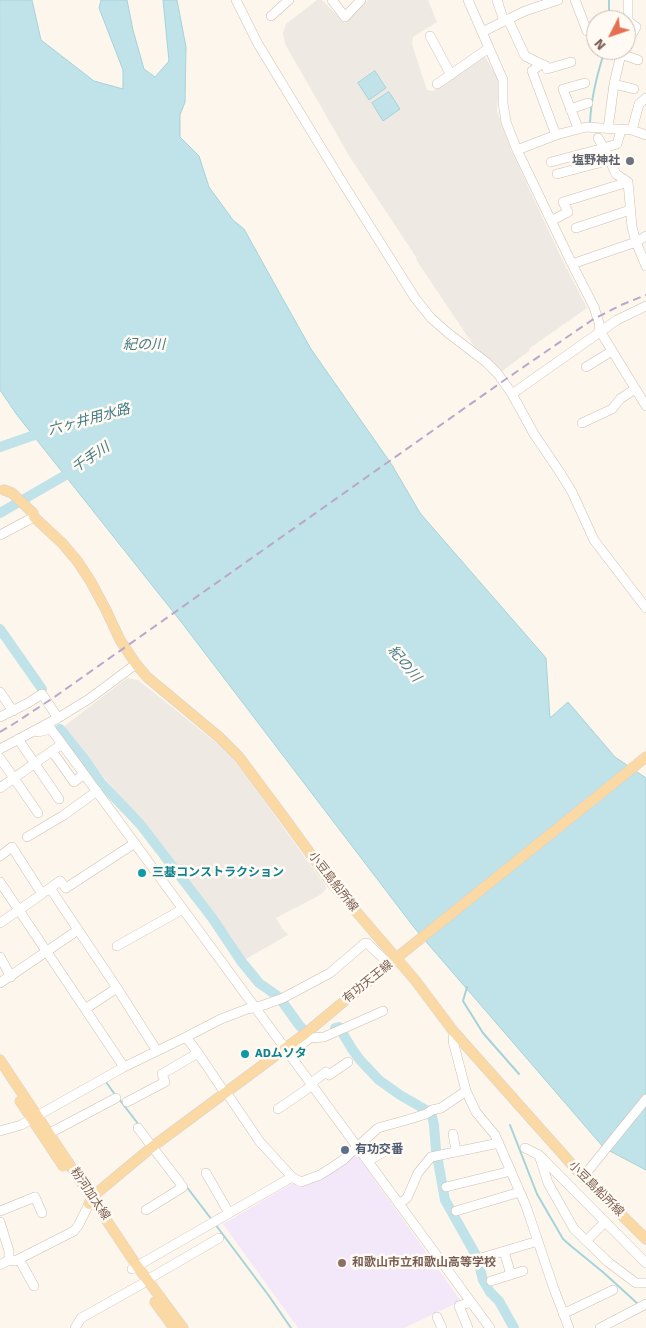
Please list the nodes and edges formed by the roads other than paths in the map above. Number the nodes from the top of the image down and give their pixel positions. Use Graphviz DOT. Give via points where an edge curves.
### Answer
graph roads {
  1 [pos="236,0"];
  2 [pos="290,0"];
  3 [pos="332,0"];
  4 [pos="468,0"];
  5 [pos="497,0"];
  6 [pos="558,0"];
  7 [pos="576,0"];
  8 [pos="359,1"];
  9 [pos="270,16"];
  10 [pos="506,20"];
  11 [pos="586,28"];
  12 [pos="482,32"];
  13 [pos="430,36"];
  14 [pos="489,48"];
  15 [pos="621,60"];
  16 [pos="571,62"];
  17 [pos="541,64"];
  18 [pos="451,75"];
  19 [pos="585,83"];
  20 [pos="437,84"];
  21 [pos="614,84"];
  22 [pos="634,89"];
  23 [pos="646,98"];
  24 [pos="588,103"];
  25 [pos="570,109"];
  26 [pos="608,127"];
  27 [pos="578,128"];
  28 [pos="632,129"];
  29 [pos="621,130"];
  30 [pos="556,135"];
  31 [pos="646,135"];
  32 [pos="598,138"];
  33 [pos="604,148"];
  34 [pos="517,150"];
  35 [pos="610,160"];
  36 [pos="552,162"];
  37 [pos="557,174"];
  38 [pos="628,182"];
  39 [pos="630,210"];
  40 [pos="551,221"];
  41 [pos="576,228"];
  42 [pos="646,236"];
  43 [pos="636,242"];
  44 [pos="572,264"];
  45 [pos="646,266"];
  46 [pos="646,306"];
  47 [pos="600,331"];
  48 [pos="612,351"];
  49 [pos="586,367"];
  50 [pos="635,389"];
  51 [pos="512,394"];
  52 [pos="646,406"];
  53 [pos="582,423"];
  54 [pos="5,492"];
  55 [pos="32,515"];
  56 [pos="0,535"];
  57 [pos="646,608"];
  58 [pos="136,664"];
  59 [pos="0,692"];
  60 [pos="13,711"];
  61 [pos="0,717"];
  62 [pos="58,718"];
  63 [pos="34,731"];
  64 [pos="18,739"];
  65 [pos="62,744"];
  66 [pos="0,749"];
  67 [pos="52,751"];
  68 [pos="646,757"];
  69 [pos="0,758"];
  70 [pos="35,764"];
  71 [pos="84,774"];
  72 [pos="14,778"];
  73 [pos="0,788"];
  74 [pos="97,791"];
  75 [pos="60,799"];
  76 [pos="38,813"];
  77 [pos="27,837"];
  78 [pos="135,843"];
  79 [pos="0,856"];
  80 [pos="0,882"];
  81 [pos="50,888"];
  82 [pos="42,894"];
  83 [pos="183,909"];
  84 [pos="19,910"];
  85 [pos="0,923"];
  86 [pos="78,930"];
  87 [pos="117,946"];
  88 [pos="47,952"];
  89 [pos="0,957"];
  90 [pos="395,959"];
  91 [pos="11,976"];
  92 [pos="0,983"];
  93 [pos="117,988"];
  94 [pos="255,1007"];
  95 [pos="85,1009"];
  96 [pos="383,1011"];
  97 [pos="454,1032"];
  98 [pos="186,1037"];
  99 [pos="287,1051"];
  100 [pos="157,1052"];
  101 [pos="198,1054"];
  102 [pos="348,1062"];
  103 [pos="1,1066"];
  104 [pos="124,1068"];
  105 [pos="312,1084"];
  106 [pos="466,1090"];
  107 [pos="226,1093"];
  108 [pos="116,1098"];
  109 [pos="646,1099"];
  110 [pos="127,1102"];
  111 [pos="278,1109"];
  112 [pos="34,1117"];
  113 [pos="138,1128"];
  114 [pos="0,1131"];
  115 [pos="50,1133"];
  116 [pos="453,1134"];
  117 [pos="498,1143"];
  118 [pos="396,1145"];
  119 [pos="152,1147"];
  120 [pos="358,1147"];
  121 [pos="525,1148"];
  122 [pos="456,1151"];
  123 [pos="539,1155"];
  124 [pos="368,1161"];
  125 [pos="511,1172"];
  126 [pos="206,1173"];
  127 [pos="586,1174"];
  128 [pos="292,1177"];
  129 [pos="446,1187"];
  130 [pos="520,1192"];
  131 [pos="90,1200"];
  132 [pos="399,1204"];
  133 [pos="146,1210"];
  134 [pos="0,1211"];
  135 [pos="456,1211"];
  136 [pos="42,1213"];
  137 [pos="229,1213"];
  138 [pos="0,1222"];
  139 [pos="605,1222"];
  140 [pos="219,1238"];
  141 [pos="646,1239"];
  142 [pos="586,1240"];
  143 [pos="538,1241"];
  144 [pos="646,1248"];
  145 [pos="504,1251"];
  146 [pos="481,1258"];
  147 [pos="14,1259"];
  148 [pos="646,1263"];
  149 [pos="0,1265"];
  150 [pos="135,1268"];
  151 [pos="523,1271"];
  152 [pos="511,1275"];
  153 [pos="491,1281"];
  154 [pos="145,1282"];
  155 [pos="646,1283"];
  156 [pos="34,1286"];
  157 [pos="613,1290"];
  158 [pos="471,1302"];
  159 [pos="644,1305"];
  160 [pos="564,1314"];
  161 [pos="437,1317"];
  162 [pos="75,1328"];
  163 [pos="174,1328"];
  164 [pos="183,1328"];
  165 [pos="442,1328"];
  166 [pos="468,1328"];
  167 [pos="490,1328"];
  168 [pos="569,1328"];
  169 [pos="600,1328"];
  1 -- 51 [label="street" via="258,44 415,298 431,318 486,362"];
  2 -- 9 [label="street"];
  3 -- 8 [label="street" via="344,18"];
  4 -- 12 [label="street"];
  5 -- 10 [label="street"];
  6 -- 10 [label="street"];
  7 -- 11 [label="street"];
  10 -- 12 [label="street"];
  10 -- 17 [label="street" via="525,56"];
  12 -- 14 [label="street"];
  13 -- 18 [label="street"];
  14 -- 18 [label="street"];
  14 -- 34 [label="street" via="502,80 504,113"];
  15 -- 21 [label="street"];
  16 -- 17 [label="street" via="547,69"];
  17 -- 30 [label="street" via="532,71"];
  18 -- 20 [label="street"];
  19 -- 25 [label="street" via="563,89"];
  21 -- 22 [label="street"];
  21 -- 26 [label="street"];
  23 -- 28 [label="street" via="639,104"];
  24 -- 25 [label="street"];
  25 -- 27 [label="street"];
  26 -- 27 [label="street"];
  26 -- 29 [label="street"];
  27 -- 30 [label="street"];
  28 -- 29 [label="street"];
  28 -- 31 [label="street"];
  29 -- 33 [label="street" via="617,144"];
  30 -- 34 [label="street"];
  32 -- 33 [label="street"];
  33 -- 35 [label="street"];
  33 -- 36 [label="street"];
  34 -- 40 [label="street"];
  35 -- 37 [label="street"];
  35 -- 38 [label="street" via="616,174"];
  38 -- 39 [label="street"];
  38 -- 40 [label="street" via="563,202 568,212"];
  39 -- 41 [label="street"];
  39 -- 43 [label="street"];
  40 -- 44 [label="street"];
  42 -- 43 [label="street"];
  43 -- 44 [label="street"];
  43 -- 45 [label="street"];
  44 -- 47 [label="street" via="594,307"];
  46 -- 47 [label="street"];
  47 -- 48 [label="street"];
  47 -- 51 [label="street"];
  48 -- 49 [label="street"];
  48 -- 50 [label="street"];
  50 -- 52 [label="street"];
  50 -- 53 [label="street" via="612,409"];
  51 -- 57 [label="street" via="572,492 594,540"];
  54 -- 55 [label="main road, 小豆島船所線"];
  55 -- 56 [label="street"];
  55 -- 58 [label="main road, 小豆島船所線" via="78,562"];
  58 -- 62 [label="street"];
  58 -- 90 [label="main road, 小豆島船所線" via="239,757 330,881"];
  59 -- 60 [label="street"];
  60 -- 61 [label="street"];
  60 -- 62 [label="street" via="42,694"];
  62 -- 63 [label="street"];
  63 -- 64 [label="street"];
  63 -- 65 [label="street" via="51,729"];
  64 -- 66 [label="street"];
  64 -- 70 [label="street"];
  65 -- 67 [label="street"];
  65 -- 71 [label="street"];
  67 -- 70 [label="street"];
  67 -- 71 [label="street" via="74,782"];
  68 -- 90 [label="main road, 有功天王線"];
  69 -- 72 [label="street"];
  70 -- 72 [label="street"];
  70 -- 75 [label="street"];
  71 -- 74 [label="street"];
  72 -- 73 [label="street"];
  72 -- 76 [label="street"];
  74 -- 77 [label="street"];
  74 -- 78 [label="street"];
  78 -- 81 [label="street" via="66,888 60,881"];
  78 -- 83 [label="street"];
  79 -- 82 [label="street" via="12,847"];
  80 -- 84 [label="street"];
  81 -- 82 [label="street"];
  81 -- 86 [label="street"];
  82 -- 84 [label="street"];
  83 -- 87 [label="street"];
  83 -- 94 [label="street"];
  84 -- 85 [label="street"];
  84 -- 88 [label="street"];
  86 -- 88 [label="street"];
  86 -- 93 [label="street"];
  88 -- 91 [label="street"];
  88 -- 95 [label="street"];
  89 -- 91 [label="street"];
  90 -- 94 [label="street" via="367,942 330,973 281,999"];
  90 -- 97 [label="main road, 小豆島船所線"];
  90 -- 99 [label="main road, 有功天王線"];
  91 -- 92 [label="street"];
  93 -- 95 [label="street"];
  93 -- 100 [label="street"];
  94 -- 98 [label="street" via="220,1019"];
  94 -- 99 [label="street"];
  95 -- 104 [label="street"];
  96 -- 99 [label="street" via="324,1036 310,1038"];
  97 -- 106 [label="street" via="453,1041"];
  97 -- 127 [label="main road, 小豆島船所線"];
  98 -- 100 [label="street"];
  98 -- 101 [label="street"];
  99 -- 105 [label="street"];
  99 -- 107 [label="main road, 有功天王線"];
  100 -- 104 [label="street"];
  101 -- 107 [label="street"];
  101 -- 110 [label="street" via="162,1074 165,1082"];
  102 -- 105 [label="street" via="329,1076 326,1072"];
  103 -- 112 [label="main road, 粉河加太線"];
  104 -- 112 [label="street"];
  105 -- 111 [label="street"];
  105 -- 120 [label="street"];
  106 -- 117 [label="street" via="476,1112"];
  106 -- 120 [label="street" via="441,1108 378,1128"];
  107 -- 119 [label="main road, 有功天王線"];
  107 -- 128 [label="street" via="260,1142"];
  108 -- 115 [label="street"];
  109 -- 127 [label="street"];
  112 -- 114 [label="street"];
  112 -- 115 [label="main road, 粉河加太線"];
  112 -- 131 [label="main road, 粉河加太線"];
  113 -- 119 [label="street"];
  115 -- 131 [label="main road, 粉河加太線"];
  116 -- 122 [label="street"];
  117 -- 122 [label="street"];
  117 -- 125 [label="street"];
  118 -- 124 [label="street"];
  119 -- 131 [label="main road, 有功天王線"];
  119 -- 133 [label="street" via="183,1188"];
  120 -- 124 [label="street"];
  120 -- 128 [label="street" via="320,1175 301,1182"];
  121 -- 123 [label="street"];
  122 -- 132 [label="street" via="431,1157 418,1174 407,1198"];
  123 -- 139 [label="street"];
  123 -- 142 [label="street" via="548,1183 574,1229"];
  124 -- 132 [label="street"];
  125 -- 129 [label="street"];
  125 -- 130 [label="street"];
  126 -- 137 [label="street"];
  127 -- 141 [label="main road, 小豆島船所線"];
  128 -- 137 [label="street"];
  130 -- 135 [label="street"];
  130 -- 143 [label="street"];
  131 -- 147 [label="street" via="74,1231"];
  131 -- 150 [label="main road, 粉河加太線"];
  132 -- 158 [label="street"];
  134 -- 136 [label="street" via="35,1197"];
  137 -- 150 [label="street"];
  138 -- 147 [label="street"];
  139 -- 142 [label="street"];
  139 -- 148 [label="street"];
  140 -- 154 [label="street"];
  141 -- 144 [label="street"];
  142 -- 155 [label="street" via="636,1283"];
  143 -- 145 [label="street"];
  143 -- 160 [label="street"];
  145 -- 146 [label="street"];
  145 -- 152 [label="street"];
  147 -- 149 [label="street"];
  147 -- 156 [label="street"];
  150 -- 154 [label="main road, 粉河加太線"];
  151 -- 152 [label="street"];
  152 -- 153 [label="street"];
  154 -- 162 [label="street" via="81,1318"];
  154 -- 163 [label="main road, 粉河加太線"];
  154 -- 164 [label="main road, 粉河加太線"];
  157 -- 160 [label="street"];
  158 -- 166 [label="street" via="459,1306"];
  158 -- 167 [label="street"];
  159 -- 169 [label="street"];
  160 -- 168 [label="street"];
  161 -- 165 [label="street"];
}
